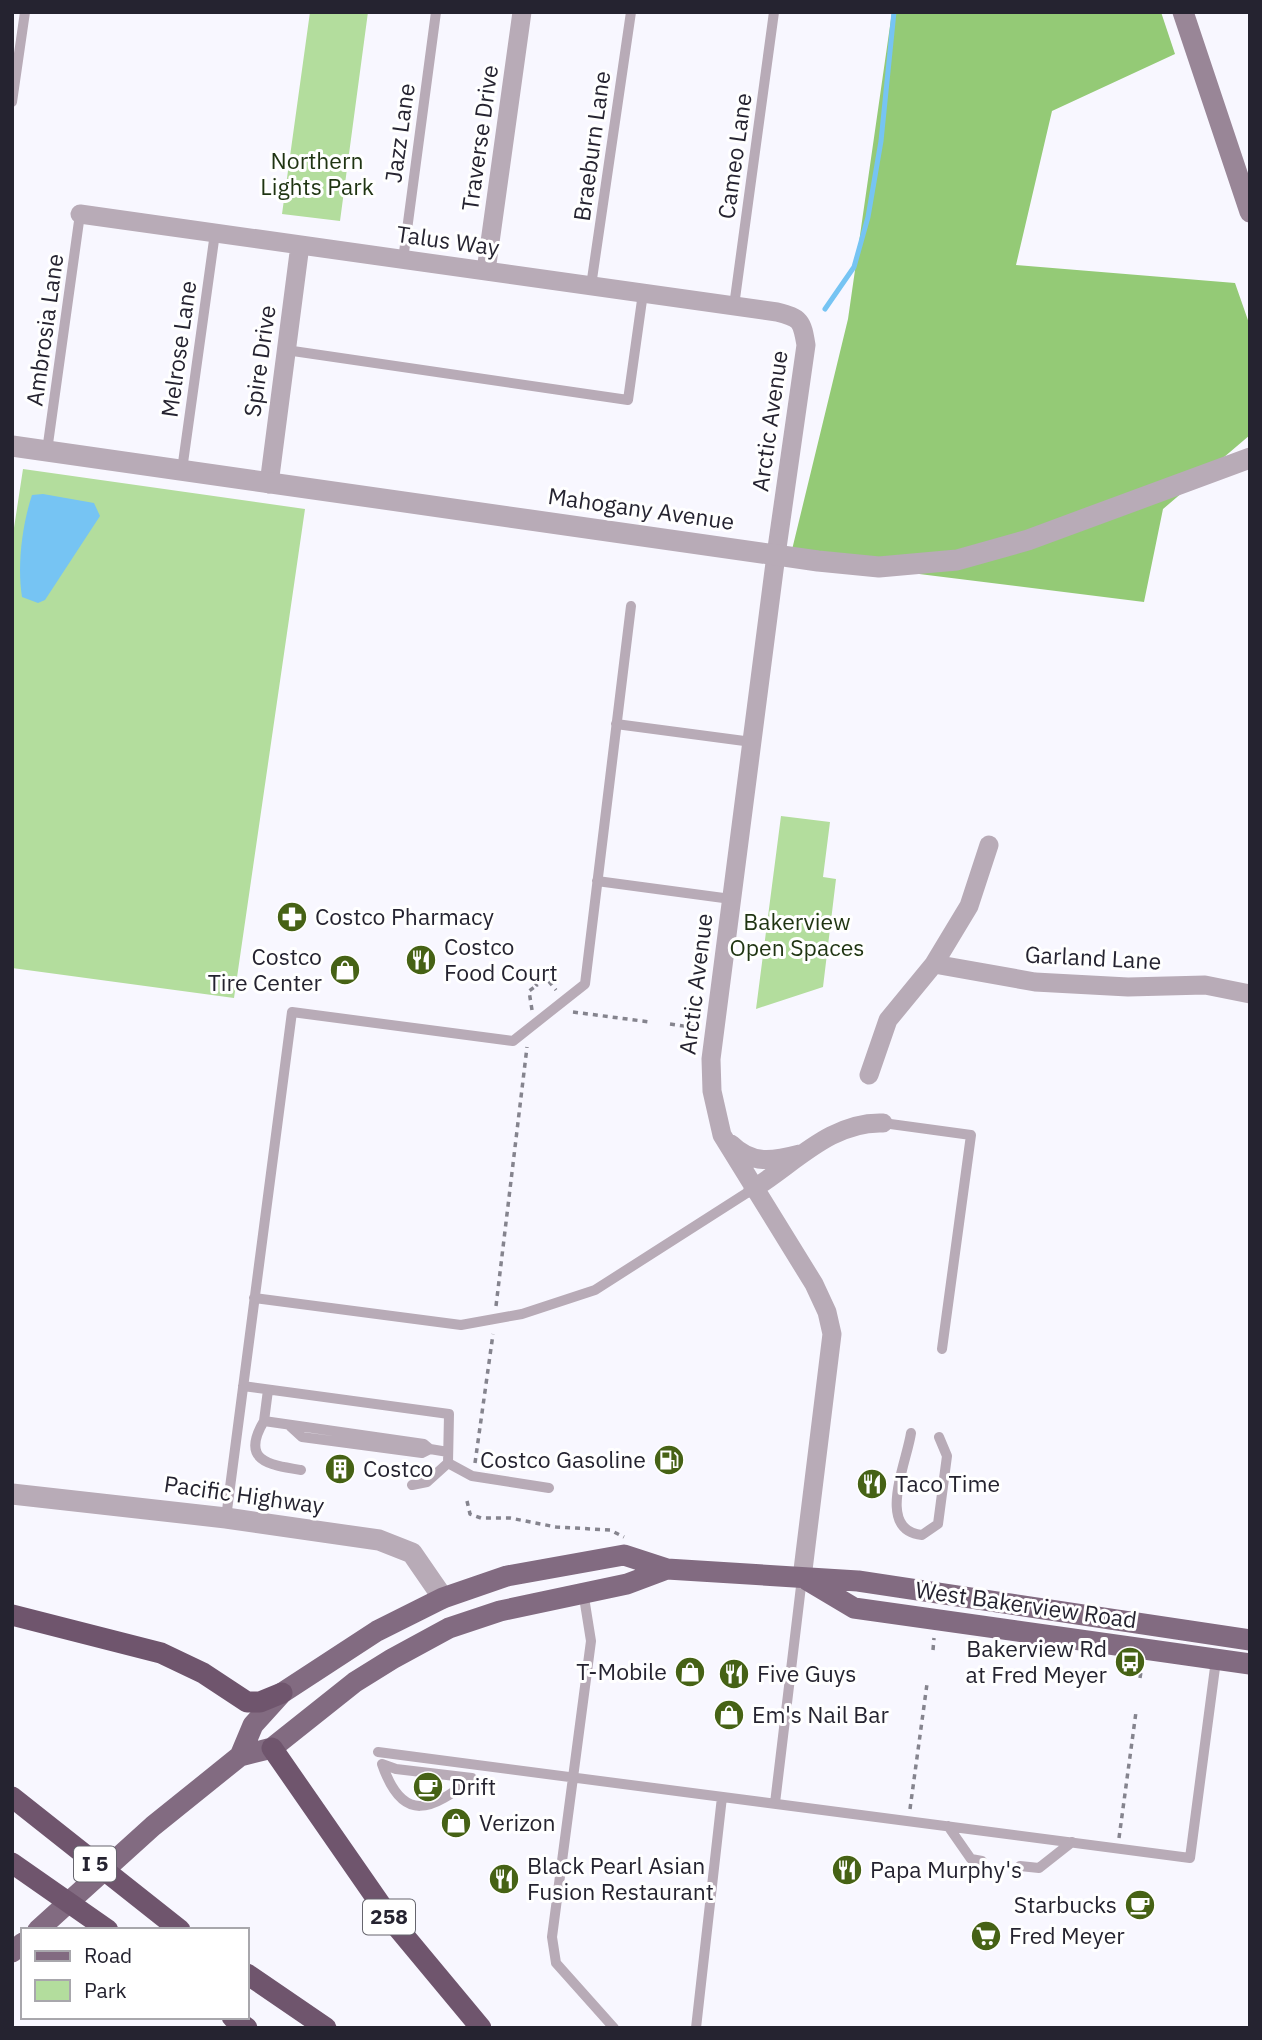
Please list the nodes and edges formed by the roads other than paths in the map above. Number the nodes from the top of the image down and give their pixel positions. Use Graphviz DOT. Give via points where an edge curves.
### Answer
graph roads {
  1 [pos="24,12"];
  2 [pos="436,12"];
  3 [pos="522,12"];
  4 [pos="631,12"];
  5 [pos="774,12"];
  6 [pos="1183,12"];
  7 [pos="12,102"];
  8 [pos="1250,212"];
  9 [pos="80,214"];
  10 [pos="215,233"];
  11 [pos="300,245"];
  12 [pos="403,260"];
  13 [pos="486,271"];
  14 [pos="592,286"];
  15 [pos="643,293"];
  16 [pos="734,306"];
  17 [pos="803,327"];
  18 [pos="286,350"];
  19 [pos="12,446"];
  20 [pos="47,451"];
  21 [pos="1250,458"];
  22 [pos="181,471"];
  23 [pos="269,484"];
  24 [pos="776,555"];
  25 [pos="631,606"];
  26 [pos="616,724"];
  27 [pos="752,742"];
  28 [pos="989,845"];
  29 [pos="597,881"];
  30 [pos="731,899"];
  31 [pos="934,964"];
  32 [pos="1250,994"];
  33 [pos="869,1074"];
  34 [pos="883,1123"];
  35 [pos="722,1135"];
  36 [pos="804,1153"];
  37 [pos="752,1189"];
  38 [pos="254,1298"];
  39 [pos="942,1349"];
  40 [pos="243,1386"];
  41 [pos="268,1390"];
  42 [pos="264,1422"];
  43 [pos="911,1433"];
  44 [pos="939,1437"];
  45 [pos="448,1457"];
  46 [pos="302,1470"];
  47 [pos="412,1485"];
  48 [pos="549,1488"];
  49 [pos="12,1494"];
  50 [pos="226,1518"];
  51 [pos="667,1569"];
  52 [pos="802,1578"];
  53 [pos="583,1591"];
  54 [pos="443,1598"];
  55 [pos="12,1615"];
  56 [pos="1250,1640"];
  57 [pos="1250,1654"];
  58 [pos="1216,1659"];
  59 [pos="1250,1664"];
  60 [pos="282,1693"];
  61 [pos="272,1748"];
  62 [pos="378,1752"];
  63 [pos="240,1756"];
  64 [pos="573,1777"];
  65 [pos="12,1797"];
  66 [pos="722,1797"];
  67 [pos="442,1802"];
  68 [pos="775,1803"];
  69 [pos="948,1826"];
  70 [pos="1072,1842"];
  71 [pos="982,1861"];
  72 [pos="12,1863"];
  73 [pos="1020,1866"];
  74 [pos="40,1928"];
  75 [pos="105,1928"];
  76 [pos="177,1928"];
  77 [pos="248,1975"];
  78 [pos="326,2028"];
  79 [pos="481,2028"];
  80 [pos="614,2028"];
  81 [pos="696,2028"];
  1 -- 7 [label="lane"];
  2 -- 12 [label="lane, Jazz Lane"];
  3 -- 13 [label="street, Traverse Drive"];
  4 -- 14 [label="lane, Braeburn Lane"];
  5 -- 16 [label="lane, Cameo Lane"];
  6 -- 8 [label="main road"];
  9 -- 10 [label="street, Talus Way"];
  9 -- 20 [label="lane, Ambrosia Lane"];
  10 -- 11 [label="street, Talus Way"];
  10 -- 22 [label="lane, Melrose Lane"];
  11 -- 12 [label="street, Talus Way"];
  11 -- 18 [label="street, Spire Drive"];
  12 -- 13 [label="street, Talus Way"];
  13 -- 14 [label="street, Talus Way"];
  14 -- 15 [label="street, Talus Way"];
  15 -- 16 [label="street, Talus Way"];
  15 -- 18 [label="lane" via="628,400"];
  16 -- 17 [label="street, Talus Way" via="796,317"];
  17 -- 24 [label="street, Arctic Avenue" via="806,345"];
  18 -- 23 [label="street, Spire Drive"];
  19 -- 20 [label="street, Mahogany Avenue"];
  20 -- 22 [label="street, Mahogany Avenue"];
  21 -- 24 [label="street, Mahogany Avenue" via="1038,537 957,561 880,567"];
  22 -- 23 [label="street, Mahogany Avenue"];
  23 -- 24 [label="street, Mahogany Avenue"];
  24 -- 27 [label="street, Arctic Avenue"];
  25 -- 26 [label="lane"];
  26 -- 27 [label="lane"];
  26 -- 29 [label="lane"];
  27 -- 30 [label="street, Arctic Avenue"];
  28 -- 31 [label="street" via="969,906"];
  29 -- 30 [label="lane"];
  29 -- 38 [label="lane" via="585,984 513,1041 292,1012"];
  30 -- 35 [label="street, Arctic Avenue" via="711,1059 712,1091"];
  31 -- 32 [label="street, Garland Lane" via="1035,982 1205,985"];
  31 -- 33 [label="street" via="888,1020"];
  34 -- 36 [label="street" via="846,1128"];
  34 -- 39 [label="lane" via="971,1135"];
  35 -- 36 [label="street" via="742,1156 762,1161"];
  35 -- 37 [label="street, Arctic Avenue"];
  36 -- 37 [label="street"];
  37 -- 38 [label="lane" via="595,1290 522,1314 461,1325"];
  37 -- 52 [label="street, Arctic Avenue" via="814,1284 832,1334"];
  38 -- 40 [label="lane"];
  40 -- 41 [label="lane"];
  40 -- 50 [label="lane"];
  41 -- 42 [label="lane"];
  41 -- 45 [label="lane" via="449,1414"];
  42 -- 45 [label="lane" via="424,1444"];
  42 -- 46 [label="lane" via="255,1441 260,1459 271,1466"];
  43 -- 44 [label="lane" via="896,1514 911,1534 922,1535 938,1524 947,1456"];
  45 -- 47 [label="lane" via="427,1482"];
  45 -- 48 [label="lane" via="472,1476"];
  49 -- 50 [label="street, Pacific Highway"];
  50 -- 54 [label="street, Pacific Highway" via="379,1540 412,1553"];
  51 -- 52 [label="main road, West Bakerview Road"];
  51 -- 53 [label="main road, West Bakerview Road" via="627,1584"];
  51 -- 54 [label="main road, West Bakerview Road" via="624,1555 536,1569"];
  52 -- 56 [label="main road, West Bakerview Road" via="858,1581"];
  52 -- 58 [label="main road, West Bakerview Road" via="854,1608"];
  52 -- 68 [label="lane, Arctic Avenue"];
  53 -- 61 [label="main road, West Bakerview Road" via="449,1628 355,1682"];
  53 -- 64 [label="lane" via="591,1641"];
  54 -- 60 [label="main road, West Bakerview Road" via="377,1631"];
  55 -- 60 [label="highway" via="161,1653 247,1702"];
  57 -- 58 [label="main road" via="1230,1651"];
  58 -- 59 [label="main road, West Bakerview Road"];
  58 -- 70 [label="lane" via="1190,1857"];
  60 -- 63 [label="main road, West Bakerview Road" via="253,1725"];
  61 -- 63 [label="main road, West Bakerview Road"];
  61 -- 79 [label="highway, 258" via="392,1921"];
  62 -- 64 [label="lane"];
  63 -- 74 [label="main road, West Bakerview Road" via="153,1826"];
  64 -- 66 [label="lane"];
  64 -- 80 [label="lane" via="552,1937 556,1963"];
  65 -- 76 [label="highway, I 5"];
  66 -- 68 [label="lane"];
  66 -- 81 [label="lane"];
  67 -- 67 [label="lane" via="472,1778 382,1764 393,1788 408,1803 429,1806"];
  68 -- 69 [label="lane"];
  69 -- 70 [label="lane"];
  69 -- 71 [label="lane" via="971,1859"];
  70 -- 73 [label="lane" via="1039,1868"];
  72 -- 75 [label="highway, I 5"];
  77 -- 78 [label="highway"];
}
